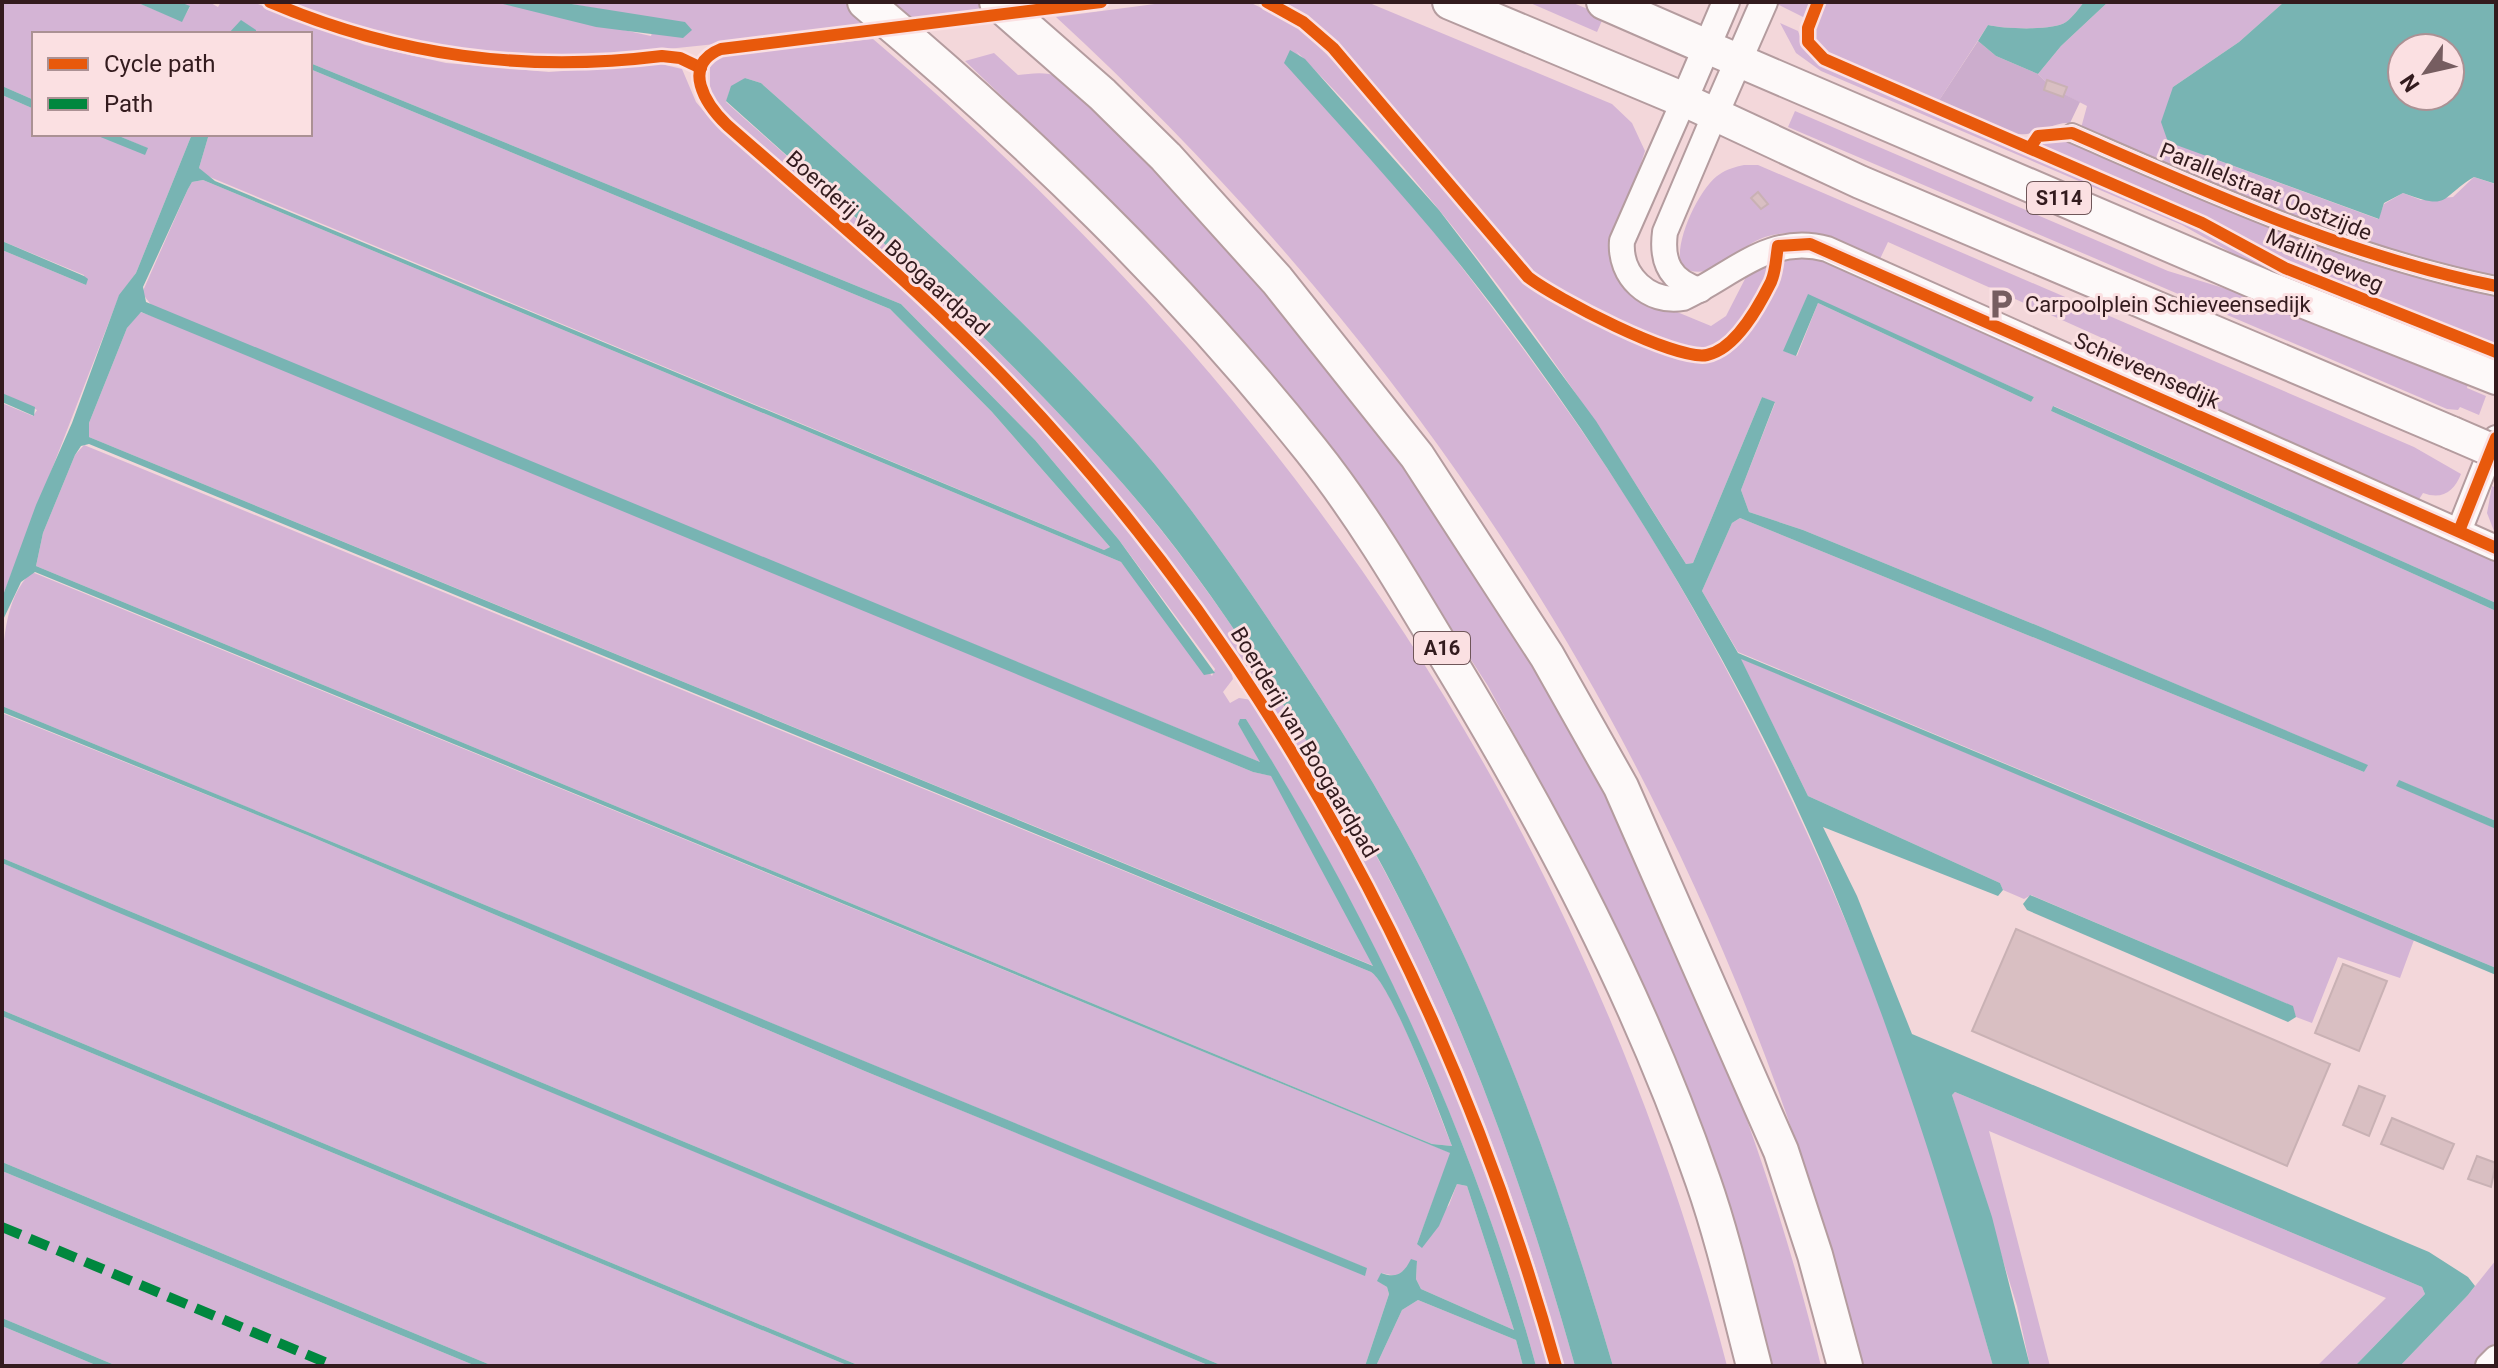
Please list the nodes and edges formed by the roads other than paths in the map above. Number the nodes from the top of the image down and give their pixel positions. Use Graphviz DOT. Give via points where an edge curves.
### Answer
graph roads {
  1 [pos="865,2"];
  2 [pos="997,2"];
  3 [pos="1450,2"];
  4 [pos="1604,2"];
  5 [pos="1726,2"];
  6 [pos="1764,2"];
  7 [pos="1707,47"];
  8 [pos="1739,60"];
  9 [pos="1684,100"];
  10 [pos="1715,114"];
  11 [pos="2072,133"];
  12 [pos="2496,286"];
  13 [pos="1700,290"];
  14 [pos="2487,374"];
  15 [pos="2496,438"];
  16 [pos="2496,452"];
  17 [pos="2459,531"];
  18 [pos="2496,548"];
  19 [pos="2496,1358"];
  20 [pos="1754,1366"];
  21 [pos="1845,1366"];
  22 [pos="2488,1366"];
  1 -- 20 [label="highway, A16" via="1033,148 1235,357 1314,453 1376,541 1522,781 1639,1017 1704,1183"];
  2 -- 21 [label="highway" via="1166,157 1277,280 1417,456 1547,656 1621,787 1781,1151"];
  3 -- 9 [label="highway"];
  4 -- 7 [label="highway"];
  5 -- 7 [label="main road"];
  6 -- 8 [label="main road"];
  7 -- 8 [label="highway, Matlingeweg / S114"];
  7 -- 9 [label="main road"];
  8 -- 10 [label="main road"];
  8 -- 14 [label="highway, Matlingeweg / S114" via="2264,286"];
  9 -- 10 [label="highway"];
  9 -- 13 [label="street, Schieveensedijk" via="1626,227 1621,253 1632,278 1657,297 1669,300"];
  10 -- 13 [label="street" via="1665,232 1662,251 1670,272"];
  10 -- 16 [label="highway, bridge" via="1860,182"];
  11 -- 12 [label="street, Parallelstraat Oostzijde" via="2298,228 2426,272"];
  13 -- 17 [label="street, Schieveensedijk" via="1778,246 1827,249"];
  15 -- 17 [label="street"];
  17 -- 18 [label="street, Schieveensedijk"];
  19 -- 22 [label="street"];
}
